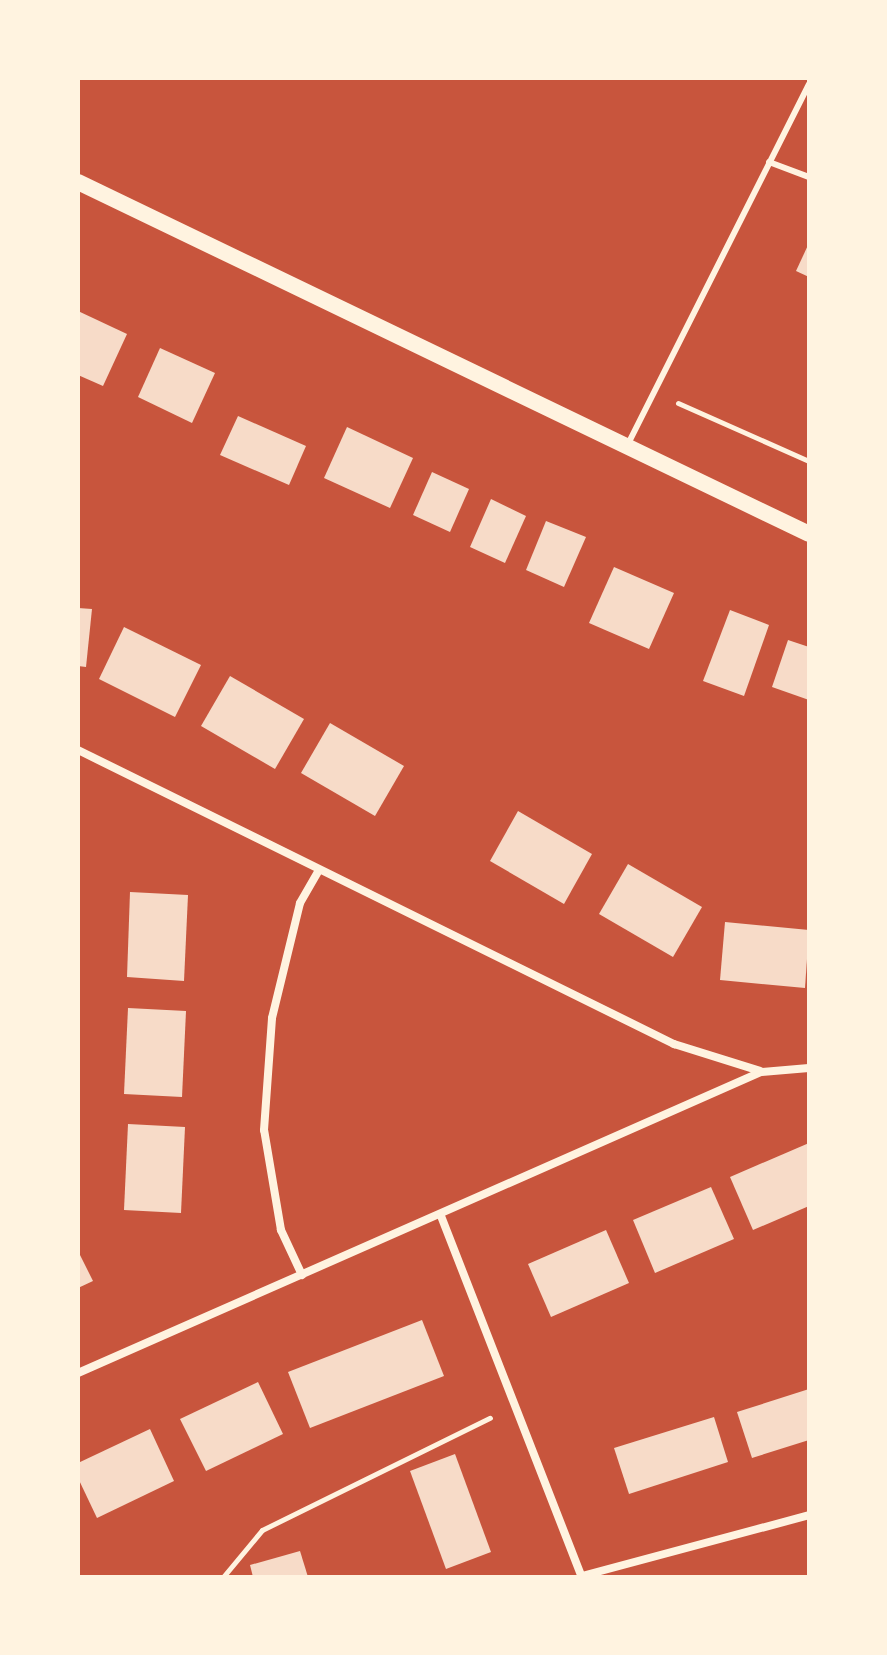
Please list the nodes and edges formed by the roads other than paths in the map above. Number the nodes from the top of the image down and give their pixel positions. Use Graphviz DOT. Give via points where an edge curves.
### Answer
graph roads {
  1 [pos="809,84"];
  2 [pos="769,162"];
  3 [pos="809,177"];
  4 [pos="78,182"];
  5 [pos="625,449"];
  6 [pos="809,534"];
  7 [pos="78,750"];
  8 [pos="318,872"];
  9 [pos="809,1068"];
  10 [pos="761,1072"];
  11 [pos="441,1216"];
  12 [pos="302,1275"];
  13 [pos="78,1373"];
  14 [pos="809,1515"];
  15 [pos="582,1577"];
  1 -- 2 [label="lane"];
  2 -- 3 [label="lane"];
  2 -- 5 [label="lane"];
  4 -- 5 [label="main road"];
  5 -- 6 [label="main road"];
  7 -- 8 [label="street" via="140,777"];
  8 -- 10 [label="street" via="674,1044"];
  8 -- 12 [label="street" via="300,903 272,1018 264,1130 281,1230"];
  9 -- 10 [label="street"];
  10 -- 11 [label="street"];
  11 -- 12 [label="street"];
  11 -- 15 [label="street"];
  12 -- 13 [label="street"];
  14 -- 15 [label="street"];
}
